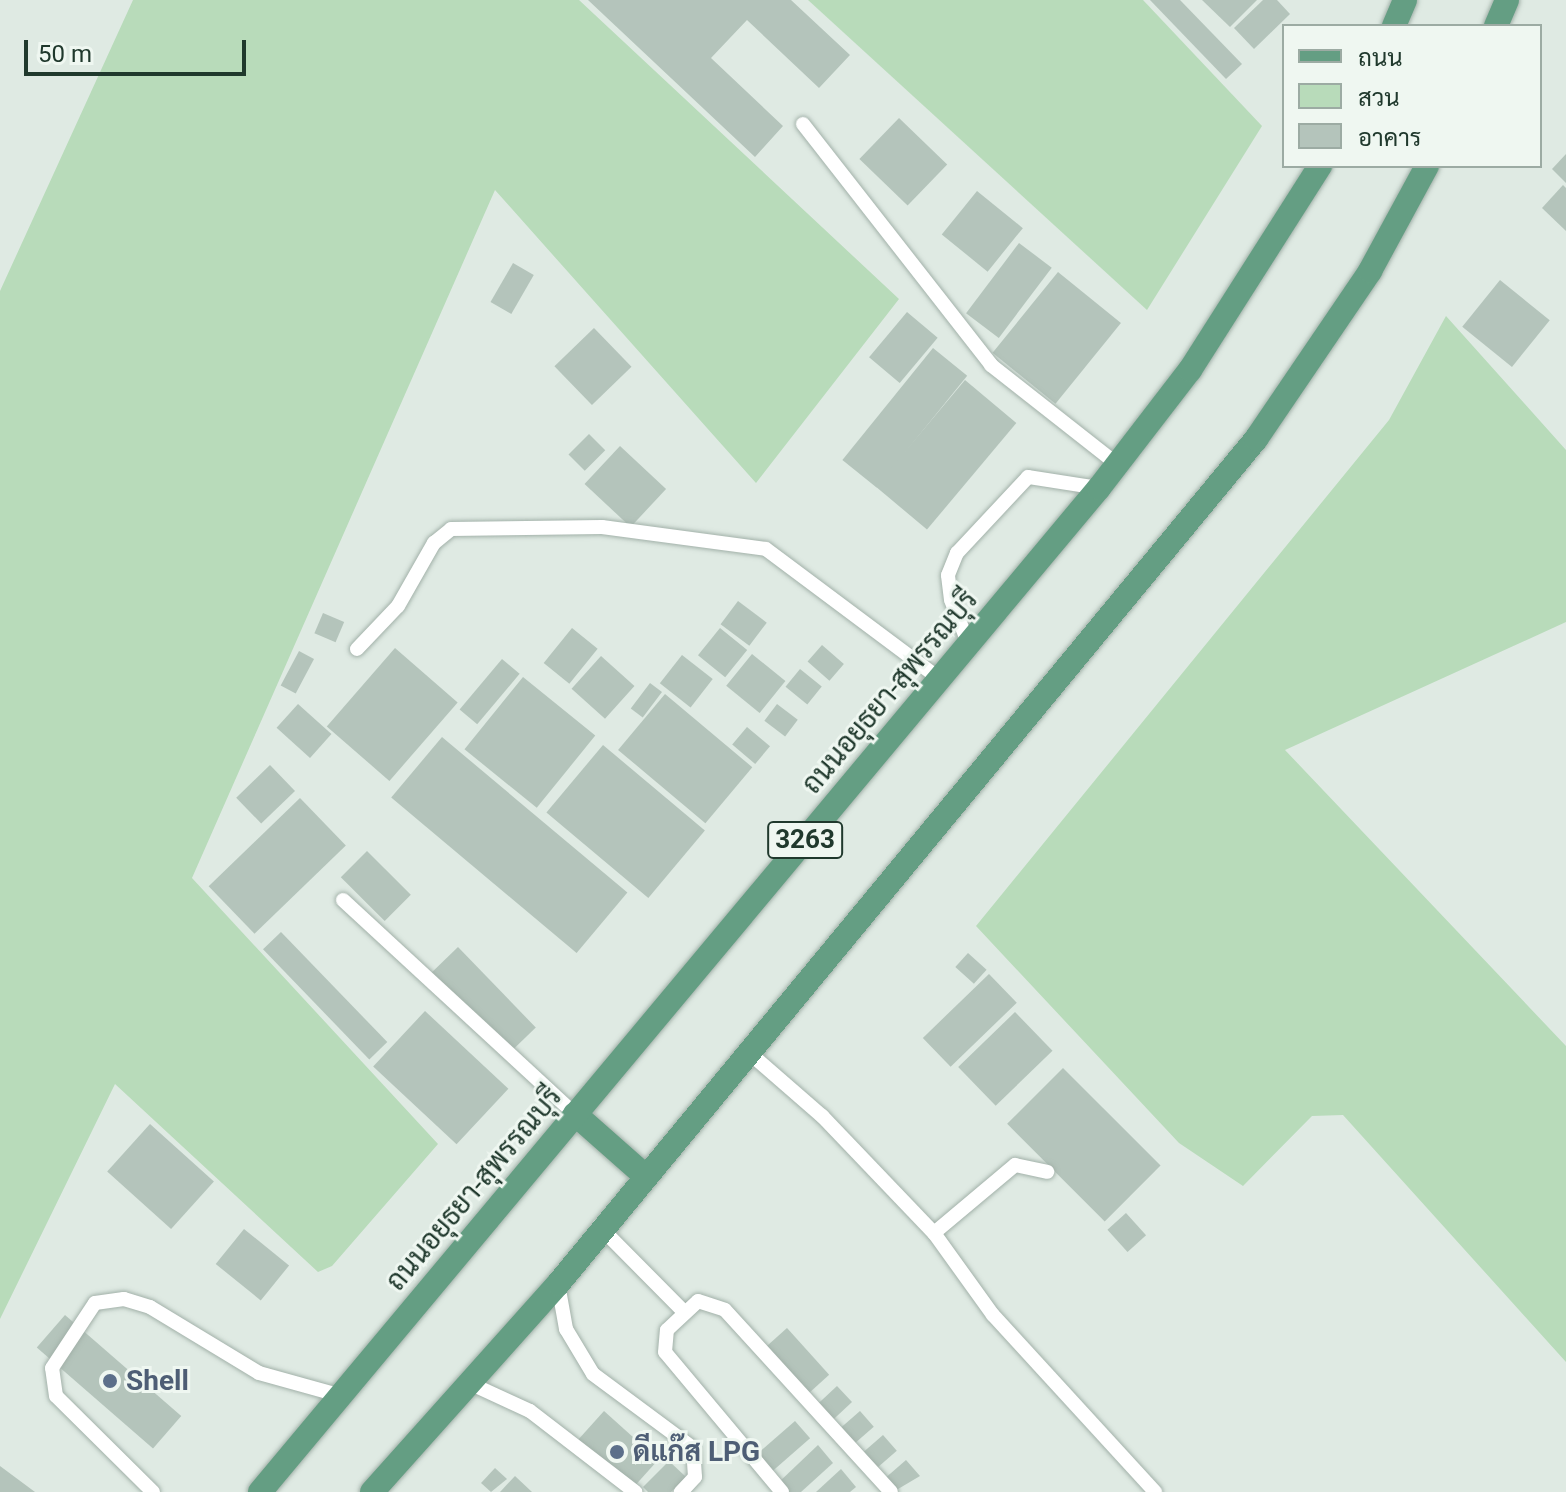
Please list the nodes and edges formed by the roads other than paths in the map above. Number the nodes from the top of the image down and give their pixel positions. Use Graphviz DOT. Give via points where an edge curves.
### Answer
graph roads {
  1 [pos="1405,0"];
  2 [pos="1507,0"];
  3 [pos="1395,24"];
  4 [pos="1497,24"];
  5 [pos="803,124"];
  6 [pos="1319,168"];
  7 [pos="1426,168"];
  8 [pos="1118,465"];
  9 [pos="1099,488"];
  10 [pos="969,645"];
  11 [pos="357,649"];
  12 [pos="940,679"];
  13 [pos="343,900"];
  14 [pos="746,1050"];
  15 [pos="575,1114"];
  16 [pos="1047,1172"];
  17 [pos="643,1174"];
  18 [pos="599,1226"];
  19 [pos="934,1233"];
  20 [pos="558,1284"];
  21 [pos="683,1311"];
  22 [pos="467,1382"];
  23 [pos="342,1396"];
  24 [pos="153,1492"];
  25 [pos="260,1492"];
  26 [pos="372,1492"];
  27 [pos="635,1492"];
  28 [pos="681,1492"];
  29 [pos="782,1492"];
  30 [pos="891,1492"];
  31 [pos="1155,1492"];
  1 -- 3 [label="main road"];
  2 -- 4 [label="main road"];
  5 -- 8 [label="lane" via="991,365"];
  6 -- 8 [label="main road, ถนนอยุธยา-สุพรรณบุรี / 3263" via="1190,370"];
  7 -- 14 [label="main road" via="1370,271 1256,439"];
  8 -- 9 [label="main road, ถนนอยุธยา-สุพรรณบุรี / 3263"];
  9 -- 10 [label="main road, ถนนอยุธยา-สุพรรณบุรี / 3263"];
  9 -- 10 [label="lane" via="1028,477 957,553 948,575 951,600"];
  10 -- 12 [label="main road, ถนนอยุธยา-สุพรรณบุรี / 3263"];
  11 -- 12 [label="lane" via="398,606 434,543 451,529 602,527 766,549"];
  12 -- 15 [label="main road, ถนนอยุธยา-สุพรรณบุรี / 3263"];
  13 -- 15 [label="lane"];
  14 -- 17 [label="main road"];
  14 -- 19 [label="lane" via="822,1116"];
  15 -- 17 [label="main road"];
  15 -- 23 [label="main road, ถนนอยุธยา-สุพรรณบุรี / 3263"];
  16 -- 19 [label="lane" via="1015,1165"];
  17 -- 18 [label="main road"];
  18 -- 20 [label="main road"];
  18 -- 21 [label="lane"];
  19 -- 31 [label="lane" via="993,1315"];
  20 -- 22 [label="main road"];
  20 -- 28 [label="lane" via="566,1329 584,1363 693,1448 695,1477"];
  21 -- 29 [label="lane" via="667,1330 675,1371"];
  21 -- 30 [label="lane" via="698,1301 725,1310"];
  22 -- 26 [label="main road"];
  22 -- 27 [label="lane" via="530,1411"];
  23 -- 24 [label="lane" via="259,1373 150,1307 124,1299 95,1303 52,1368 56,1396"];
  23 -- 25 [label="main road, ถนนอยุธยา-สุพรรณบุรี / 3263"];
}
